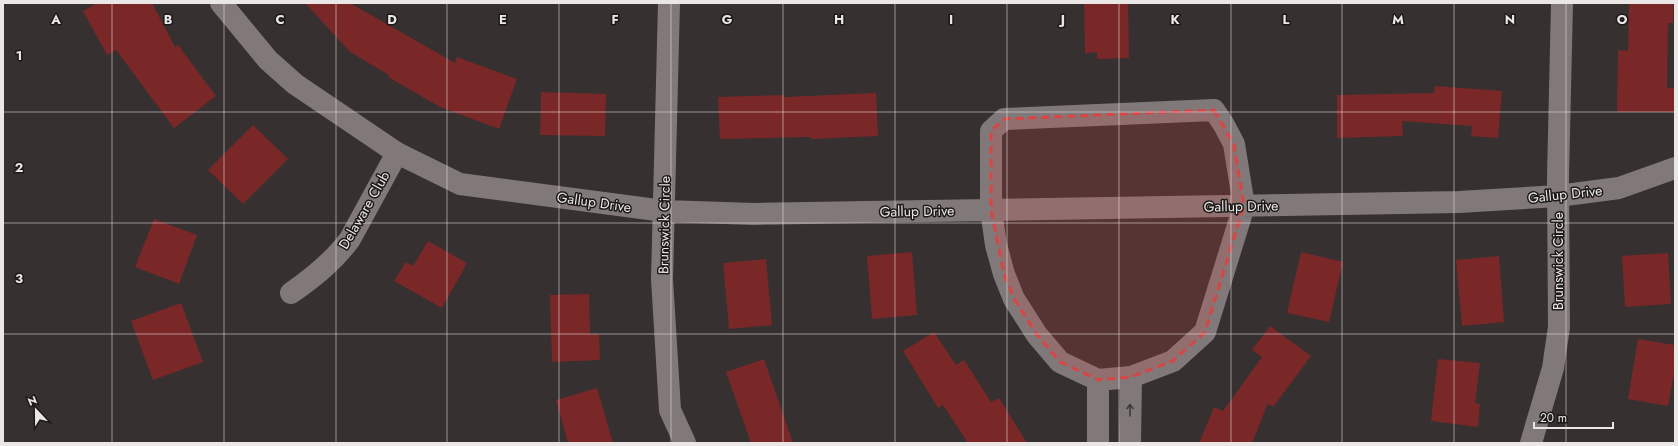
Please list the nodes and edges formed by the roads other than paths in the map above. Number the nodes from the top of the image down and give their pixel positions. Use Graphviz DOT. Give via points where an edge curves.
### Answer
graph roads {
  1 [pos="221,3"];
  2 [pos="669,3"];
  3 [pos="1562,3"];
  4 [pos="397,153"];
  5 [pos="1675,168"];
  6 [pos="1558,196"];
  7 [pos="1244,206"];
  8 [pos="991,210"];
  9 [pos="664,211"];
  10 [pos="291,293"];
  11 [pos="1130,377"];
  12 [pos="1098,380"];
  13 [pos="686,443"];
  14 [pos="1098,443"];
  15 [pos="1130,443"];
  16 [pos="1531,443"];
  1 -- 4 [label="street, Gallup Drive" via="268,60 295,84"];
  2 -- 9 [label="street, Brunswick Circle"];
  3 -- 6 [label="street, Brunswick Circle"];
  4 -- 9 [label="street, Gallup Drive" via="460,184"];
  4 -- 10 [label="street, Delaware Club" via="341,252 318,274"];
  5 -- 6 [label="street, Gallup Drive" via="1619,188"];
  6 -- 7 [label="street, Gallup Drive" via="1459,202"];
  6 -- 16 [label="street, Brunswick Circle" via="1559,327 1553,368"];
  7 -- 8 [label="street, Gallup Drive"];
  7 -- 8 [label="street" via="1234,144 1214,110 1004,120 991,131"];
  7 -- 11 [label="street" via="1205,332 1173,361"];
  8 -- 9 [label="street, Gallup Drive" via="754,214"];
  8 -- 12 [label="street" via="996,245 1004,274 1014,299 1029,323 1060,362"];
  9 -- 13 [label="street, Brunswick Circle" via="662,279 670,410"];
  11 -- 12 [label="street"];
  15 -- 11 [label="street, one-way"];
  12 -- 14 [label="street"];
}
